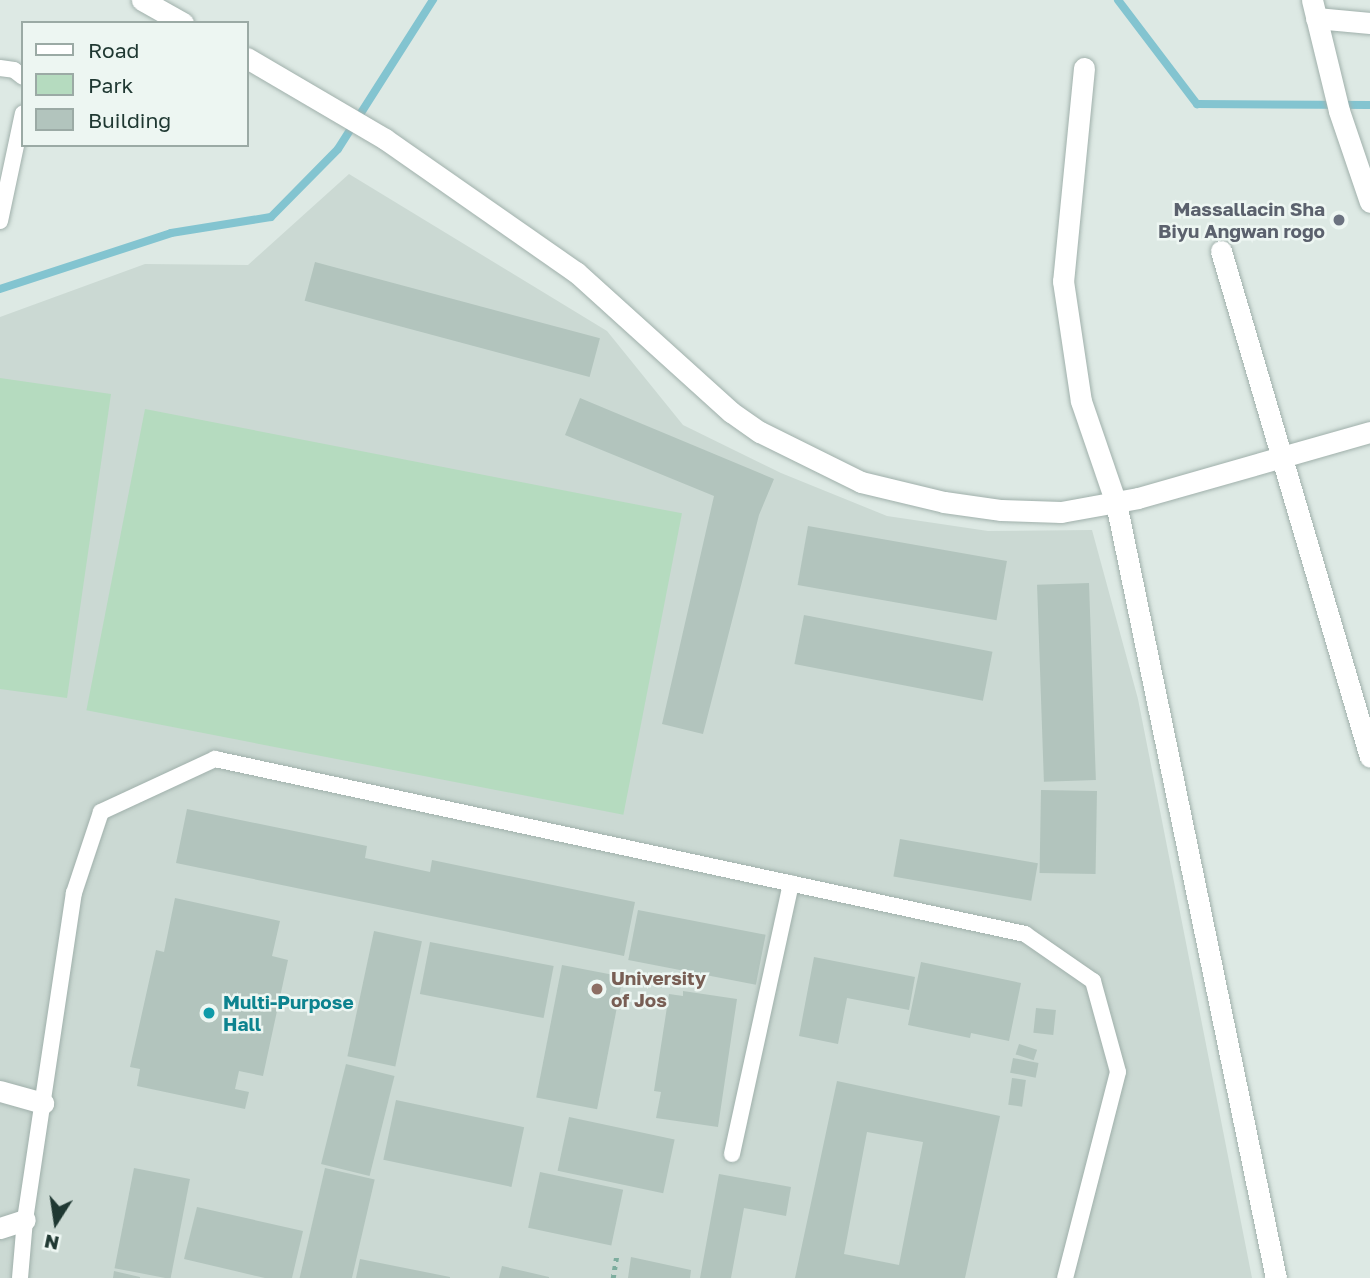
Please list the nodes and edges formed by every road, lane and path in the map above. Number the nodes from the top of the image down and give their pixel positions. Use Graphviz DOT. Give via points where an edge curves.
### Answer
graph roads {
  1 [pos="142,0"];
  2 [pos="1314,9"];
  3 [pos="179,21"];
  4 [pos="1370,23"];
  5 [pos="248,59"];
  6 [pos="0,68"];
  7 [pos="1084,68"];
  8 [pos="21,76"];
  9 [pos="21,122"];
  10 [pos="1370,202"];
  11 [pos="0,221"];
  12 [pos="1221,251"];
  13 [pos="1370,432"];
  14 [pos="1282,457"];
  15 [pos="1116,503"];
  16 [pos="1370,757"];
  17 [pos="790,883"];
  18 [pos="0,1091"];
  19 [pos="43,1103"];
  20 [pos="733,1154"];
  21 [pos="25,1220"];
  22 [pos="0,1228"];
  23 [pos="617,1253"];
  24 [pos="20,1278"];
  25 [pos="613,1278"];
  26 [pos="1065,1278"];
  27 [pos="1276,1278"];
  1 -- 3 [label="street"];
  2 -- 4 [label="street"];
  2 -- 10 [label="street" via="1339,111"];
  5 -- 15 [label="street" via="385,139 576,272 731,412 789,448 861,482 944,502 1061,512"];
  6 -- 8 [label="lane"];
  7 -- 15 [label="street" via="1063,281 1081,401"];
  9 -- 11 [label="lane"];
  12 -- 14 [label="street"];
  13 -- 14 [label="street"];
  14 -- 15 [label="street"];
  14 -- 16 [label="street"];
  15 -- 27 [label="street"];
  17 -- 19 [label="lane" via="215,759 101,812 75,893"];
  17 -- 20 [label="lane"];
  17 -- 26 [label="lane" via="1025,934 1093,981 1118,1072"];
  18 -- 19 [label="street"];
  19 -- 21 [label="lane"];
  21 -- 22 [label="street"];
  21 -- 24 [label="lane"];
  23 -- 25 [label="path"];
}
